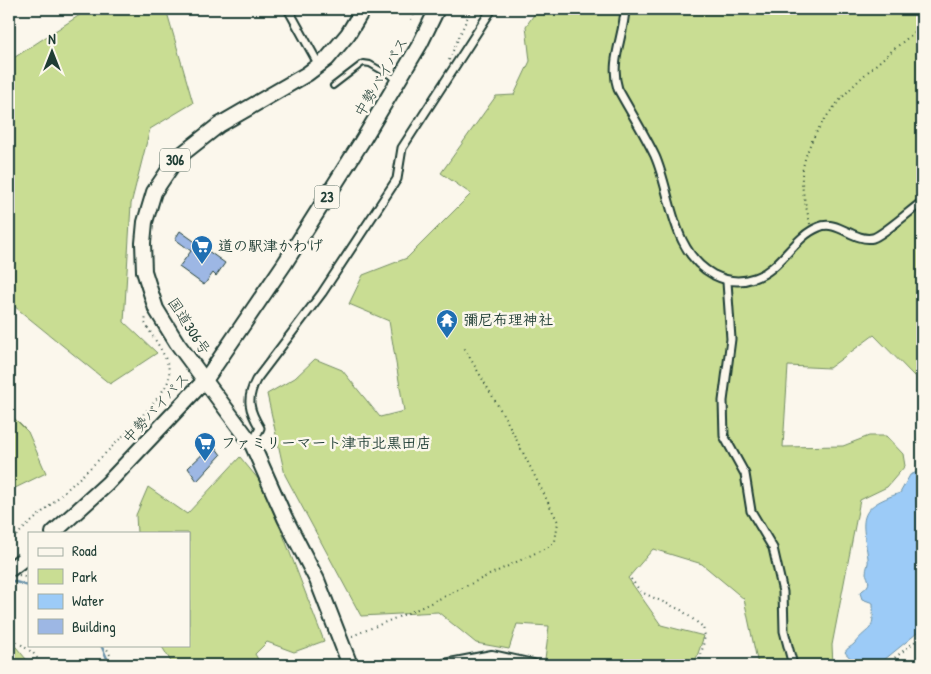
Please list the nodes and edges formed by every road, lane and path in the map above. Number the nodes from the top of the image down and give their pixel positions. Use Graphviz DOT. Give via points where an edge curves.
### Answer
graph roads {
  1 [pos="288,9"];
  2 [pos="363,9"];
  3 [pos="417,9"];
  4 [pos="437,9"];
  5 [pos="461,9"];
  6 [pos="492,9"];
  7 [pos="625,9"];
  8 [pos="411,20"];
  9 [pos="922,26"];
  10 [pos="319,65"];
  11 [pos="446,66"];
  12 [pos="398,80"];
  13 [pos="333,86"];
  14 [pos="922,202"];
  15 [pos="811,231"];
  16 [pos="726,282"];
  17 [pos="156,309"];
  18 [pos="463,346"];
  19 [pos="206,380"];
  20 [pos="252,444"];
  21 [pos="54,532"];
  22 [pos="9,542"];
  23 [pos="25,557"];
  24 [pos="14,573"];
  25 [pos="28,578"];
  26 [pos="631,579"];
  27 [pos="9,636"];
  28 [pos="922,636"];
  29 [pos="340,641"];
  30 [pos="106,646"];
  31 [pos="887,664"];
  32 [pos="43,665"];
  33 [pos="115,665"];
  34 [pos="350,665"];
  35 [pos="445,665"];
  36 [pos="533,665"];
  37 [pos="699,665"];
  38 [pos="793,665"];
  1 -- 10 [label="street"];
  2 -- 10 [label="highway, 国道306号 / 306" via="340,44"];
  3 -- 8 [label="path"];
  4 -- 12 [label="highway, 中勢バイパス / 23"];
  5 -- 11 [label="path" via="469,14"];
  6 -- 20 [label="street" via="402,148 397,179 322,293 256,380 251,391 250,413 260,428"];
  7 -- 16 [label="street" via="615,59 618,89 655,157 684,244 701,268"];
  9 -- 15 [label="path" via="842,98 817,131 802,176"];
  10 -- 17 [label="highway, 国道306号 / 306" via="218,125 186,149 169,167 152,200 142,243 144,271"];
  12 -- 13 [label="lane" via="363,63"];
  12 -- 19 [label="highway, 中勢バイパス / 23" via="285,263"];
  14 -- 15 [label="street" via="873,238 860,237 826,225"];
  15 -- 16 [label="street" via="777,264 754,278"];
  16 -- 38 [label="street" via="731,339 723,401 724,436 745,474 751,511 773,548 783,592 783,626"];
  17 -- 19 [label="highway, 国道306号 / 306"];
  17 -- 22 [label="path" via="146,316 145,323 170,368 169,380 160,395 64,493"];
  18 -- 29 [label="path" via="507,421 558,522 555,541 420,608"];
  19 -- 20 [label="highway, 国道306号 / 306"];
  19 -- 21 [label="highway, 中勢バイパス / 23" via="107,484"];
  20 -- 29 [label="highway, 国道306号 / 306" via="317,580"];
  23 -- 24 [label="highway, bridge"];
  24 -- 25 [label="path"];
  26 -- 37 [label="path" via="641,592 681,610 703,628 705,636"];
  27 -- 32 [label="path" via="34,653"];
  28 -- 31 [label="path"];
  29 -- 34 [label="highway, 国道306号 / 306"];
  30 -- 33 [label="path"];
  35 -- 36 [label="street" via="492,656"];
}
